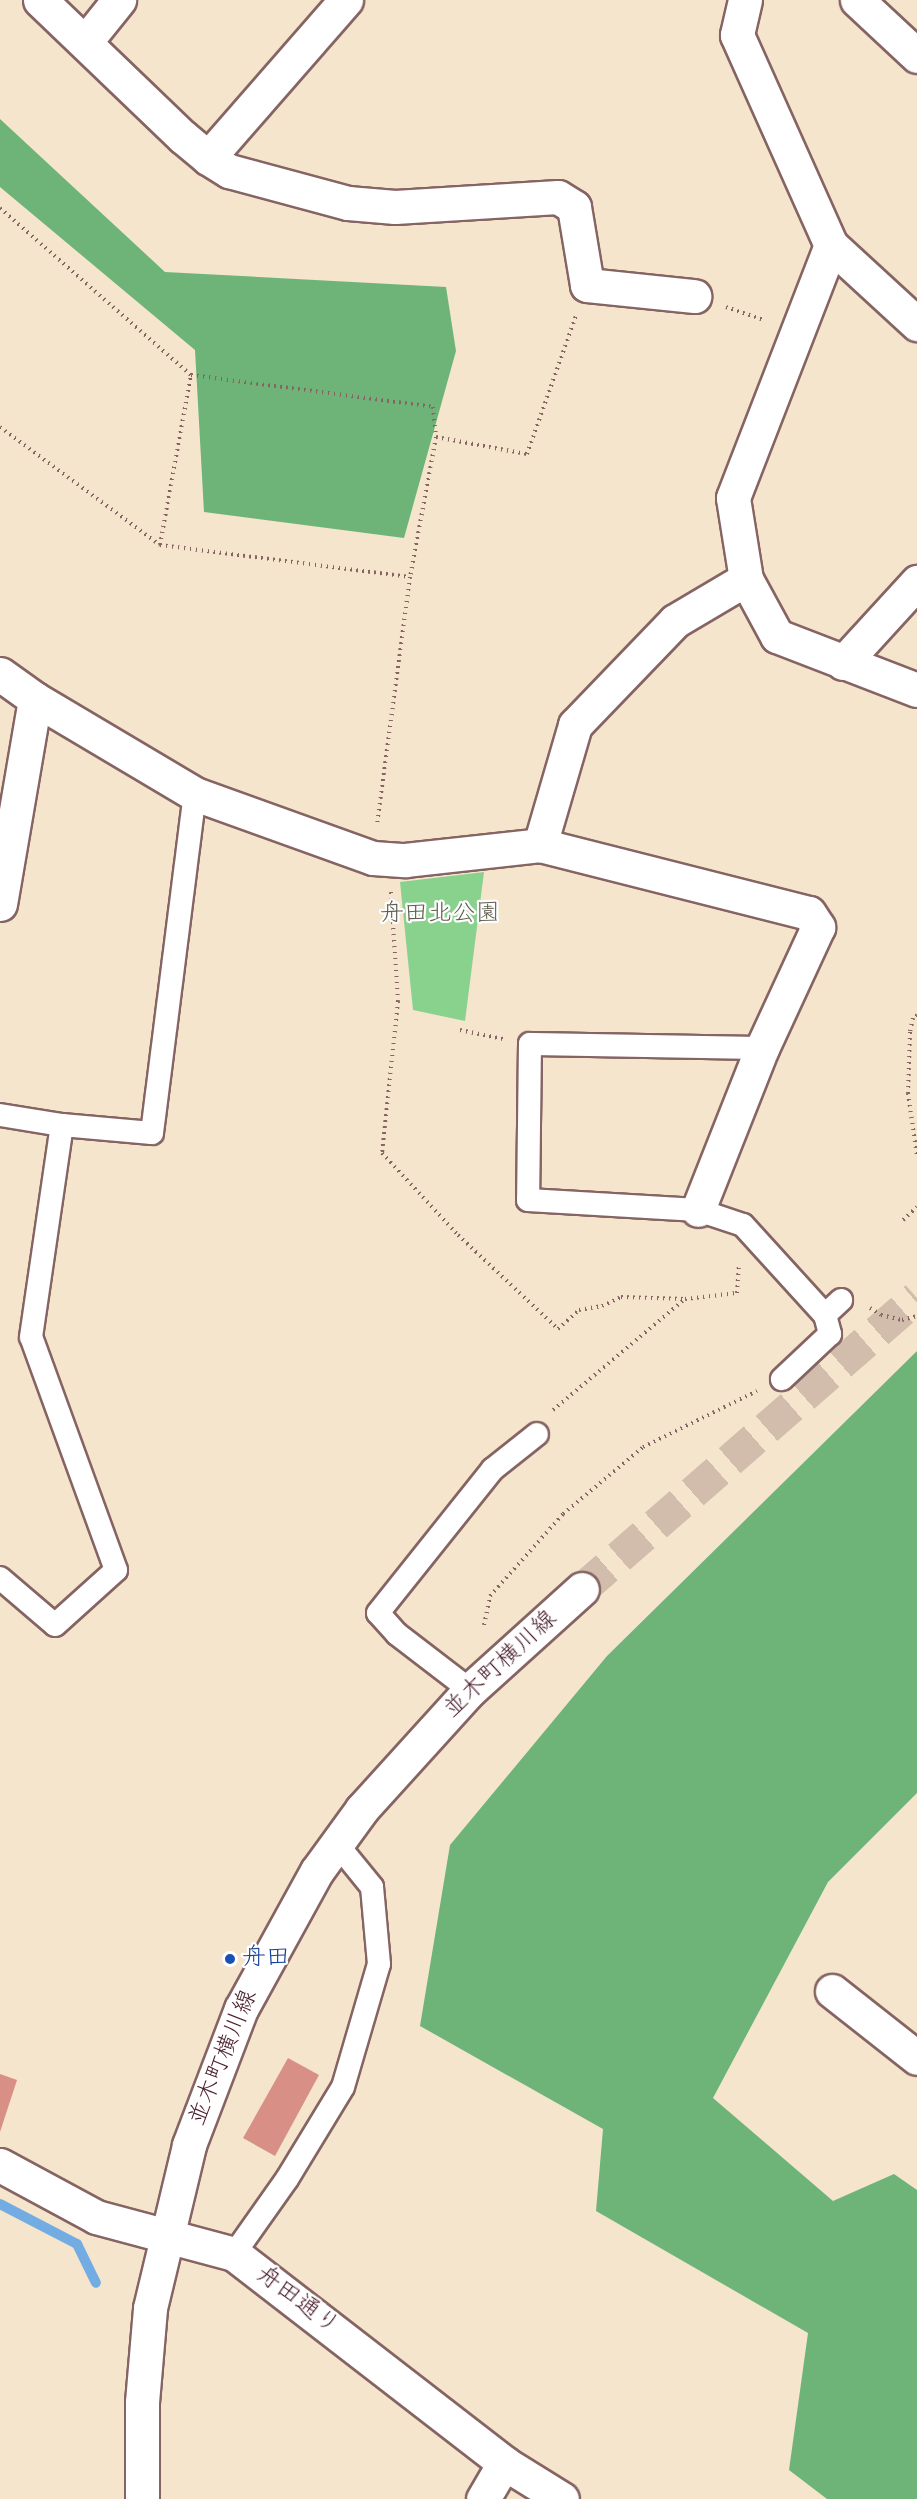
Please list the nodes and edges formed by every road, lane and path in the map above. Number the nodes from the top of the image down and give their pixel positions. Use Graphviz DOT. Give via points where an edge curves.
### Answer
graph roads {
  1 [pos="40,0"];
  2 [pos="119,0"];
  3 [pos="346,0"];
  4 [pos="745,0"];
  5 [pos="857,0"];
  6 [pos="86,41"];
  7 [pos="917,56"];
  8 [pos="208,158"];
  9 [pos="0,208"];
  10 [pos="831,245"];
  11 [pos="587,285"];
  12 [pos="694,296"];
  13 [pos="917,324"];
  14 [pos="799,332"];
  15 [pos="191,375"];
  16 [pos="0,427"];
  17 [pos="436,437"];
  18 [pos="160,545"];
  19 [pos="410,577"];
  20 [pos="746,579"];
  21 [pos="917,582"];
  22 [pos="843,663"];
  23 [pos="0,674"];
  24 [pos="917,690"];
  25 [pos="35,699"];
  26 [pos="195,794"];
  27 [pos="540,844"];
  28 [pos="381,858"];
  29 [pos="0,904"];
  30 [pos="917,1015"];
  31 [pos="460,1030"];
  32 [pos="530,1044"];
  33 [pos="762,1048"];
  34 [pos="0,1115"];
  35 [pos="62,1125"];
  36 [pos="917,1156"];
  37 [pos="917,1207"];
  38 [pos="698,1210"];
  39 [pos="903,1220"];
  40 [pos="743,1225"];
  41 [pos="685,1299"];
  42 [pos="867,1307"];
  43 [pos="917,1316"];
  44 [pos="782,1379"];
  45 [pos="537,1434"];
  46 [pos="0,1578"];
  47 [pos="582,1589"];
  48 [pos="484,1625"];
  49 [pos="470,1690"];
  50 [pos="337,1844"];
  51 [pos="832,1991"];
  52 [pos="917,2058"];
  53 [pos="0,2165"];
  54 [pos="167,2236"];
  55 [pos="234,2254"];
  56 [pos="504,2463"];
  57 [pos="142,2499"];
  58 [pos="483,2499"];
  59 [pos="562,2499"];
  1 -- 6 [label="street"];
  2 -- 6 [label="street"];
  3 -- 8 [label="street"];
  4 -- 10 [label="street" via="736,35"];
  5 -- 7 [label="street"];
  6 -- 8 [label="street"];
  8 -- 11 [label="street" via="229,171 348,203 395,207 558,197 574,207"];
  9 -- 15 [label="path"];
  10 -- 13 [label="street"];
  10 -- 14 [label="street"];
  11 -- 12 [label="street"];
  11 -- 17 [label="path" via="527,454"];
  12 -- 14 [label="path"];
  14 -- 20 [label="street" via="732,498"];
  15 -- 17 [label="path" via="433,407"];
  15 -- 18 [label="path"];
  16 -- 18 [label="path"];
  17 -- 19 [label="path"];
  18 -- 19 [label="path"];
  19 -- 28 [label="path"];
  20 -- 22 [label="street" via="777,636"];
  20 -- 27 [label="street" via="675,621 575,725"];
  21 -- 22 [label="street"];
  22 -- 24 [label="street"];
  23 -- 25 [label="street"];
  25 -- 26 [label="street"];
  25 -- 29 [label="street"];
  26 -- 28 [label="street"];
  26 -- 35 [label="lane" via="152,1133"];
  27 -- 28 [label="street" via="405,860"];
  27 -- 33 [label="street" via="810,913 818,927"];
  28 -- 41 [label="path" via="398,1001 382,1153 458,1235 558,1329 579,1310 621,1297"];
  30 -- 36 [label="path" via="910,1032 908,1093"];
  31 -- 32 [label="path"];
  32 -- 33 [label="lane"];
  32 -- 38 [label="lane" via="528,1200"];
  33 -- 38 [label="street"];
  34 -- 35 [label="lane"];
  35 -- 46 [label="lane" via="31,1337 116,1570 55,1626"];
  37 -- 39 [label="path"];
  38 -- 40 [label="lane"];
  40 -- 41 [label="path" via="736,1293"];
  40 -- 44 [label="lane" via="833,1307 830,1334"];
  41 -- 45 [label="path" via="550,1412"];
  42 -- 43 [label="path" via="902,1320"];
  44 -- 48 [label="path" via="643,1447 562,1514 490,1596"];
  45 -- 49 [label="lane" via="493,1469 378,1613 398,1634"];
  47 -- 49 [label="street, 並木町横川線"];
  49 -- 50 [label="street, 並木町横川線" via="362,1809"];
  50 -- 54 [label="street, 並木町横川線" via="317,1871 241,2009 189,2145"];
  50 -- 55 [label="lane" via="372,1887 379,1964 343,2087 287,2179"];
  51 -- 52 [label="street"];
  53 -- 54 [label="street, 舟田通り" via="96,2217"];
  54 -- 55 [label="street, 舟田通り"];
  54 -- 57 [label="street, 並木町横川線" via="150,2308 142,2402"];
  55 -- 56 [label="street, 舟田通り"];
  56 -- 58 [label="street"];
  56 -- 59 [label="street, 舟田通り"];
}
